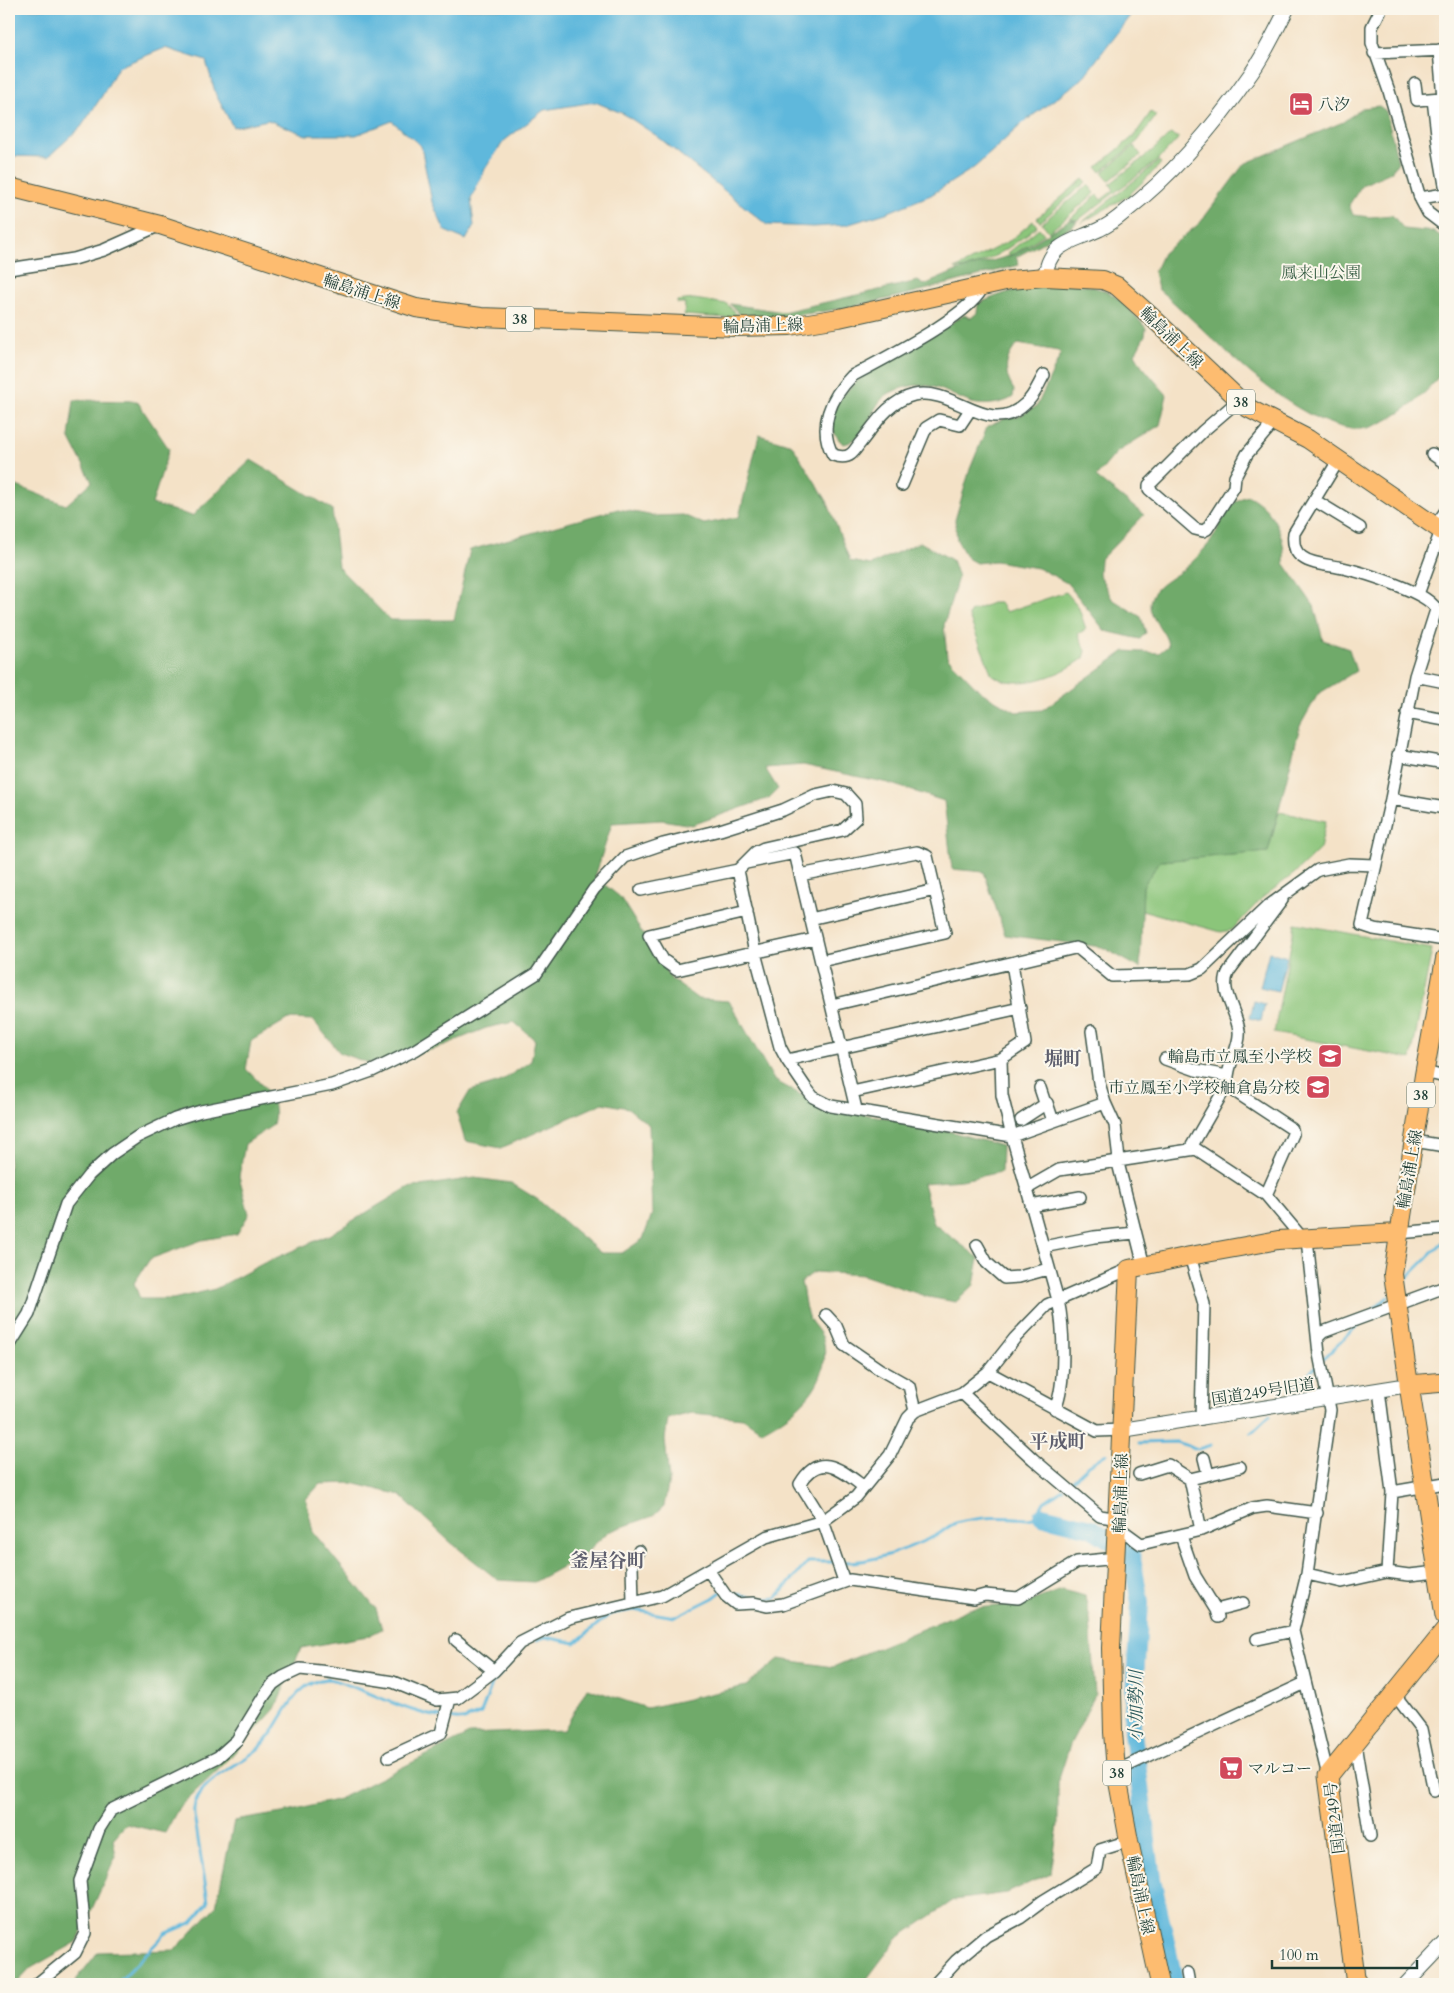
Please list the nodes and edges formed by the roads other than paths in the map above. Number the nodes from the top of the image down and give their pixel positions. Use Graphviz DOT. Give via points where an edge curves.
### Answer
graph roads {
  1 [pos="1287,9"];
  2 [pos="1381,9"];
  3 [pos="1442,50"];
  4 [pos="1374,53"];
  5 [pos="1415,84"];
  6 [pos="1441,98"];
  7 [pos="1445,185"];
  8 [pos="9,187"];
  9 [pos="1445,194"];
  10 [pos="1420,198"];
  11 [pos="160,225"];
  12 [pos="1445,226"];
  13 [pos="9,269"];
  14 [pos="1045,277"];
  15 [pos="983,286"];
  16 [pos="1044,375"];
  17 [pos="1238,400"];
  18 [pos="970,410"];
  19 [pos="1274,422"];
  20 [pos="1432,454"];
  21 [pos="1338,461"];
  22 [pos="1445,463"];
  23 [pos="902,485"];
  24 [pos="1314,500"];
  25 [pos="1442,526"];
  26 [pos="1360,528"];
  27 [pos="1418,594"];
  28 [pos="1415,676"];
  29 [pos="1445,682"];
  30 [pos="1407,713"];
  31 [pos="1445,720"];
  32 [pos="1398,755"];
  33 [pos="1445,763"];
  34 [pos="1391,799"];
  35 [pos="1445,808"];
  36 [pos="1375,864"];
  37 [pos="742,866"];
  38 [pos="800,875"];
  39 [pos="641,890"];
  40 [pos="935,890"];
  41 [pos="1283,896"];
  42 [pos="747,912"];
  43 [pos="810,919"];
  44 [pos="815,939"];
  45 [pos="1445,940"];
  46 [pos="755,953"];
  47 [pos="1445,958"];
  48 [pos="821,962"];
  49 [pos="1012,963"];
  50 [pos="832,1005"];
  51 [pos="1020,1008"];
  52 [pos="1092,1031"];
  53 [pos="842,1048"];
  54 [pos="1000,1059"];
  55 [pos="1165,1059"];
  56 [pos="787,1060"];
  57 [pos="1424,1075"];
  58 [pos="1445,1077"];
  59 [pos="1227,1080"];
  60 [pos="1040,1088"];
  61 [pos="852,1092"];
  62 [pos="1045,1103"];
  63 [pos="1105,1103"];
  64 [pos="856,1110"];
  65 [pos="1021,1120"];
  66 [pos="1053,1121"];
  67 [pos="1012,1136"];
  68 [pos="1414,1141"];
  69 [pos="1445,1146"];
  70 [pos="1190,1148"];
  71 [pos="1118,1159"];
  72 [pos="1026,1188"];
  73 [pos="1266,1194"];
  74 [pos="1080,1197"];
  75 [pos="1031,1206"];
  76 [pos="1445,1229"];
  77 [pos="1135,1232"];
  78 [pos="1398,1232"];
  79 [pos="1305,1239"];
  80 [pos="977,1245"];
  81 [pos="1043,1248"];
  82 [pos="1190,1256"];
  83 [pos="1137,1268"];
  84 [pos="1048,1269"];
  85 [pos="1445,1287"];
  86 [pos="1058,1300"];
  87 [pos="1397,1306"];
  88 [pos="826,1315"];
  89 [pos="1318,1337"];
  90 [pos="9,1346"];
  91 [pos="988,1372"];
  92 [pos="1445,1382"];
  93 [pos="1409,1385"];
  94 [pos="1379,1390"];
  95 [pos="962,1393"];
  96 [pos="1328,1398"];
  97 [pos="1055,1409"];
  98 [pos="915,1411"];
  99 [pos="1200,1419"];
  100 [pos="1122,1430"];
  101 [pos="1204,1458"];
  102 [pos="1240,1467"];
  103 [pos="1139,1474"];
  104 [pos="1208,1474"];
  105 [pos="1190,1478"];
  106 [pos="1445,1483"];
  107 [pos="1425,1486"];
  108 [pos="864,1487"];
  109 [pos="1392,1492"];
  110 [pos="1317,1513"];
  111 [pos="823,1521"];
  112 [pos="1119,1526"];
  113 [pos="1201,1530"];
  114 [pos="1181,1536"];
  115 [pos="1439,1539"];
  116 [pos="639,1551"];
  117 [pos="1117,1558"];
  118 [pos="708,1570"];
  119 [pos="1387,1572"];
  120 [pos="1438,1572"];
  121 [pos="1307,1574"];
  122 [pos="844,1581"];
  123 [pos="633,1602"];
  124 [pos="1243,1603"];
  125 [pos="1445,1616"];
  126 [pos="1293,1631"];
  127 [pos="1445,1631"];
  128 [pos="1257,1639"];
  129 [pos="456,1640"];
  130 [pos="494,1671"];
  131 [pos="1305,1683"];
  132 [pos="1395,1695"];
  133 [pos="450,1699"];
  134 [pos="1355,1743"];
  135 [pos="389,1757"];
  136 [pos="1122,1768"];
  137 [pos="1328,1776"];
  138 [pos="1434,1791"];
  139 [pos="1370,1836"];
  140 [pos="1129,1841"];
  141 [pos="1445,1943"];
  142 [pos="37,1984"];
  143 [pos="936,1984"];
  144 [pos="1160,1984"];
  145 [pos="1356,1984"];
  146 [pos="1406,1984"];
  1 -- 14 [label="street" via="1253,71 1163,179 1126,212 1102,228 1058,247 1050,256"];
  2 -- 4 [label="street" via="1372,27"];
  3 -- 4 [label="street"];
  3 -- 6 [label="street"];
  4 -- 10 [label="street" via="1389,91"];
  5 -- 6 [label="street" via="1416,100"];
  6 -- 7 [label="street" via="1439,151"];
  8 -- 11 [label="main road, 輪島浦上線 / 38"];
  9 -- 10 [label="street"];
  10 -- 12 [label="street" via="1428,213"];
  11 -- 13 [label="street" via="74,260"];
  11 -- 15 [label="main road, 輪島浦上線 / 38" via="394,302 446,314 481,317 782,326 839,318"];
  14 -- 15 [label="main road, 輪島浦上線 / 38"];
  14 -- 17 [label="main road, 輪島浦上線 / 38" via="1095,278 1111,283 1155,320"];
  15 -- 18 [label="street" via="981,293 960,312 852,376 838,393 824,431 833,455 841,457 852,454 884,412 913,395 936,394"];
  16 -- 18 [label="street" via="1031,398 1012,413 991,416"];
  17 -- 19 [label="main road, 輪島浦上線 / 38"];
  17 -- 19 [label="street" via="1148,485 1196,529 1207,529 1234,487 1235,477 1247,454"];
  18 -- 23 [label="street" via="960,425 939,420 926,428"];
  19 -- 21 [label="main road, 輪島浦上線 / 38" via="1308,439"];
  20 -- 22 [label="street"];
  21 -- 24 [label="street"];
  21 -- 25 [label="main road, 輪島浦上線 / 38"];
  24 -- 26 [label="street"];
  24 -- 27 [label="street" via="1293,538 1296,551 1302,558 1344,568"];
  25 -- 27 [label="street"];
  27 -- 28 [label="street" via="1433,603 1436,610"];
  28 -- 29 [label="street"];
  28 -- 30 [label="street"];
  30 -- 31 [label="street"];
  30 -- 32 [label="street"];
  32 -- 33 [label="street"];
  32 -- 34 [label="street"];
  34 -- 35 [label="street"];
  34 -- 36 [label="street"];
  36 -- 41 [label="street" via="1349,864 1318,870"];
  36 -- 45 [label="street" via="1362,925"];
  37 -- 38 [label="street" via="795,853"];
  37 -- 39 [label="street"];
  37 -- 42 [label="street"];
  37 -- 90 [label="street" via="764,848 843,830 856,818 855,804 846,794 826,792 783,810 625,857 594,889 536,974 415,1050 372,1071 332,1085 201,1111 137,1137 89,1175 66,1204 29,1314"];
  38 -- 40 [label="street" via="917,852 927,856"];
  38 -- 43 [label="street"];
  40 -- 43 [label="street"];
  40 -- 48 [label="street" via="945,933"];
  41 -- 49 [label="street" via="1267,907 1202,969 1190,974 1112,976 1075,948"];
  41 -- 59 [label="street" via="1282,902 1226,977 1225,988 1240,1033"];
  42 -- 46 [label="street"];
  42 -- 46 [label="street" via="649,935 663,960 677,970"];
  43 -- 44 [label="street"];
  44 -- 46 [label="street"];
  44 -- 48 [label="street"];
  46 -- 56 [label="street" via="780,1047"];
  47 -- 57 [label="main road, 輪島浦上線 / 38"];
  48 -- 50 [label="street"];
  49 -- 50 [label="street"];
  49 -- 51 [label="street"];
  50 -- 53 [label="street"];
  51 -- 53 [label="street"];
  51 -- 54 [label="street" via="1025,1042"];
  52 -- 63 [label="street"];
  53 -- 56 [label="street"];
  53 -- 61 [label="street"];
  54 -- 61 [label="street"];
  54 -- 67 [label="street" via="1002,1095"];
  55 -- 59 [label="street"];
  56 -- 64 [label="street" via="814,1097 831,1106"];
  57 -- 58 [label="street"];
  57 -- 68 [label="main road, 輪島浦上線 / 38"];
  59 -- 70 [label="street"];
  59 -- 73 [label="street" via="1228,1087 1292,1129"];
  60 -- 62 [label="street"];
  61 -- 64 [label="street"];
  62 -- 65 [label="street"];
  62 -- 66 [label="street"];
  63 -- 66 [label="street"];
  63 -- 71 [label="street" via="1115,1125"];
  64 -- 67 [label="street"];
  66 -- 67 [label="street"];
  67 -- 72 [label="street"];
  68 -- 69 [label="street"];
  68 -- 78 [label="main road, 輪島浦上線 / 38"];
  70 -- 71 [label="street"];
  70 -- 73 [label="street"];
  71 -- 72 [label="street" via="1059,1170"];
  71 -- 77 [label="street"];
  72 -- 75 [label="street"];
  73 -- 79 [label="street"];
  74 -- 75 [label="street"];
  75 -- 81 [label="street"];
  76 -- 78 [label="street"];
  77 -- 81 [label="street"];
  77 -- 83 [label="street"];
  78 -- 79 [label="main road"];
  78 -- 87 [label="main road, 輪島浦上線 / 38" via="1393,1274"];
  79 -- 82 [label="main road" via="1278,1240"];
  79 -- 89 [label="street"];
  80 -- 84 [label="street" via="987,1263 1004,1278"];
  81 -- 84 [label="street"];
  82 -- 83 [label="main road"];
  82 -- 99 [label="street" via="1204,1304"];
  83 -- 86 [label="street"];
  83 -- 100 [label="main road, 輪島浦上線 / 38"];
  84 -- 86 [label="street"];
  85 -- 87 [label="street"];
  86 -- 91 [label="street" via="1047,1305"];
  86 -- 97 [label="street" via="1062,1321 1061,1388"];
  87 -- 89 [label="street" via="1323,1332"];
  87 -- 93 [label="main road, 輪島浦上線 / 38"];
  88 -- 98 [label="street" via="836,1326 844,1345 908,1386"];
  89 -- 96 [label="street"];
  91 -- 95 [label="street"];
  91 -- 97 [label="street"];
  92 -- 93 [label="highway"];
  93 -- 94 [label="street, 国道249号旧道"];
  93 -- 107 [label="highway"];
  94 -- 96 [label="street, 国道249号旧道"];
  94 -- 109 [label="street"];
  95 -- 98 [label="street"];
  95 -- 112 [label="street" via="1067,1489 1100,1516"];
  96 -- 99 [label="street, 国道249号旧道"];
  96 -- 110 [label="street" via="1330,1410"];
  97 -- 100 [label="street" via="1097,1431"];
  98 -- 108 [label="street" via="908,1418 890,1455"];
  99 -- 100 [label="street, 国道249号旧道"];
  100 -- 112 [label="main road, 輪島浦上線 / 38"];
  101 -- 104 [label="street"];
  102 -- 104 [label="street"];
  103 -- 105 [label="street" via="1168,1465"];
  104 -- 105 [label="street"];
  105 -- 113 [label="street"];
  106 -- 107 [label="street"];
  107 -- 109 [label="street"];
  107 -- 115 [label="highway"];
  108 -- 111 [label="street" via="856,1497"];
  108 -- 111 [label="street" via="829,1464 817,1467 800,1484"];
  109 -- 119 [label="street"];
  110 -- 113 [label="street" via="1267,1506 1246,1510"];
  110 -- 121 [label="street"];
  111 -- 118 [label="street" via="766,1537"];
  111 -- 122 [label="street"];
  112 -- 114 [label="street" via="1141,1544"];
  112 -- 117 [label="main road, 輪島浦上線 / 38"];
  113 -- 114 [label="street"];
  114 -- 124 [label="street" via="1195,1576 1217,1614"];
  115 -- 120 [label="highway"];
  116 -- 123 [label="street" via="632,1565"];
  117 -- 122 [label="street" via="1077,1562 1018,1598 985,1595 974,1598"];
  117 -- 136 [label="main road, 輪島浦上線 / 38" via="1111,1648"];
  118 -- 122 [label="street" via="722,1592 736,1604 783,1604"];
  118 -- 123 [label="street" via="662,1596"];
  119 -- 120 [label="street" via="1409,1575"];
  119 -- 121 [label="street" via="1342,1582"];
  120 -- 125 [label="highway"];
  121 -- 126 [label="street"];
  123 -- 130 [label="street" via="569,1618 520,1643"];
  126 -- 128 [label="street"];
  126 -- 131 [label="street"];
  127 -- 132 [label="highway, 国道249号"];
  129 -- 130 [label="street" via="482,1654"];
  130 -- 133 [label="street" via="458,1698"];
  131 -- 136 [label="street"];
  131 -- 137 [label="street"];
  132 -- 134 [label="highway, 国道249号"];
  132 -- 138 [label="street" via="1420,1729"];
  133 -- 135 [label="street" via="441,1733"];
  133 -- 142 [label="street" via="437,1700 393,1682 362,1676 300,1668 283,1677 264,1696 237,1740 218,1757 111,1810 99,1829 80,1881 85,1933 75,1953"];
  134 -- 137 [label="highway, 国道249号"];
  134 -- 139 [label="street"];
  136 -- 140 [label="main road, 輪島浦上線 / 38"];
  137 -- 145 [label="highway, 国道249号"];
  140 -- 143 [label="street" via="1100,1850 1097,1868 986,1936 956,1961"];
  140 -- 144 [label="main road, 輪島浦上線 / 38"];
  141 -- 146 [label="street"];
}
